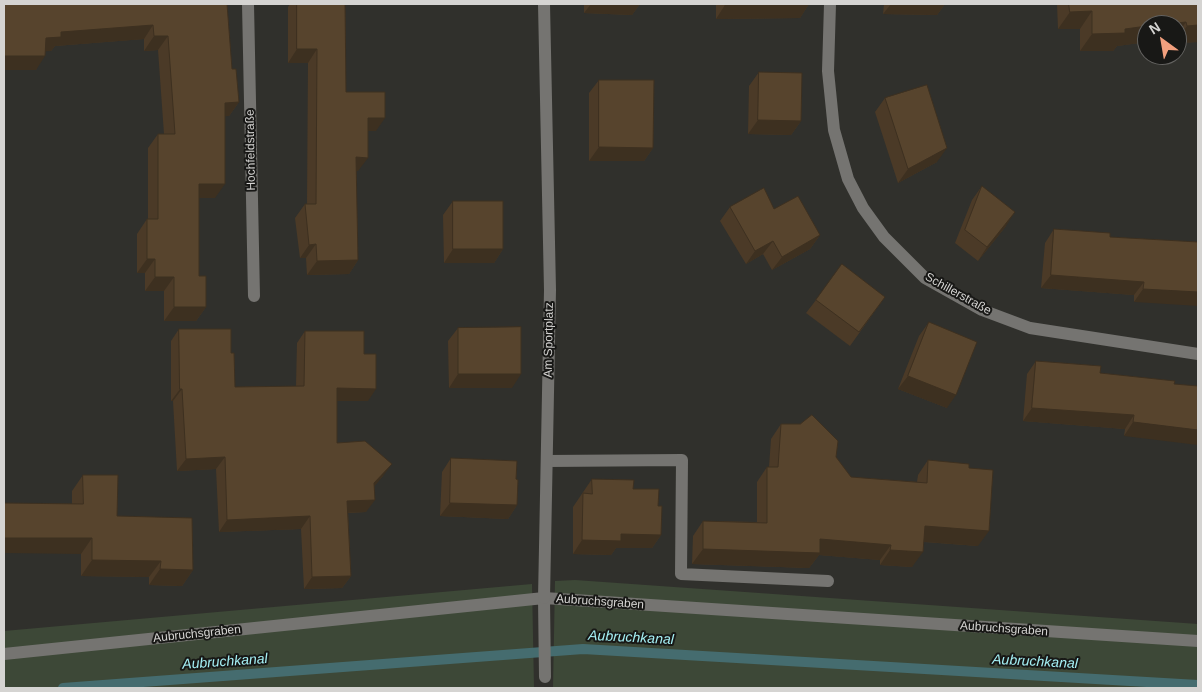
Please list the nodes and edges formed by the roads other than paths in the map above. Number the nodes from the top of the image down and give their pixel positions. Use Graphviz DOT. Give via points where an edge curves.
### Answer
graph roads {
  1 [pos="248,4"];
  2 [pos="544,4"];
  3 [pos="830,4"];
  4 [pos="254,296"];
  5 [pos="1198,354"];
  6 [pos="547,461"];
  7 [pos="828,581"];
  8 [pos="544,598"];
  9 [pos="1198,641"];
  10 [pos="4,654"];
  11 [pos="545,677"];
  1 -- 4 [label="street, Hochfeldstraße"];
  2 -- 6 [label="street, Am Sportplatz" via="550,290"];
  3 -- 5 [label="street, Schillerstraße" via="828,72 834,130 848,179 863,208 884,237 925,278 982,310 1030,328"];
  6 -- 7 [label="street" via="682,460 681,574"];
  6 -- 8 [label="street, Am Sportplatz"];
  8 -- 9 [label="street, Aubruchsgraben"];
  8 -- 10 [label="street, Aubruchsgraben"];
  8 -- 11 [label="street, Am Sportplatz"];
}
